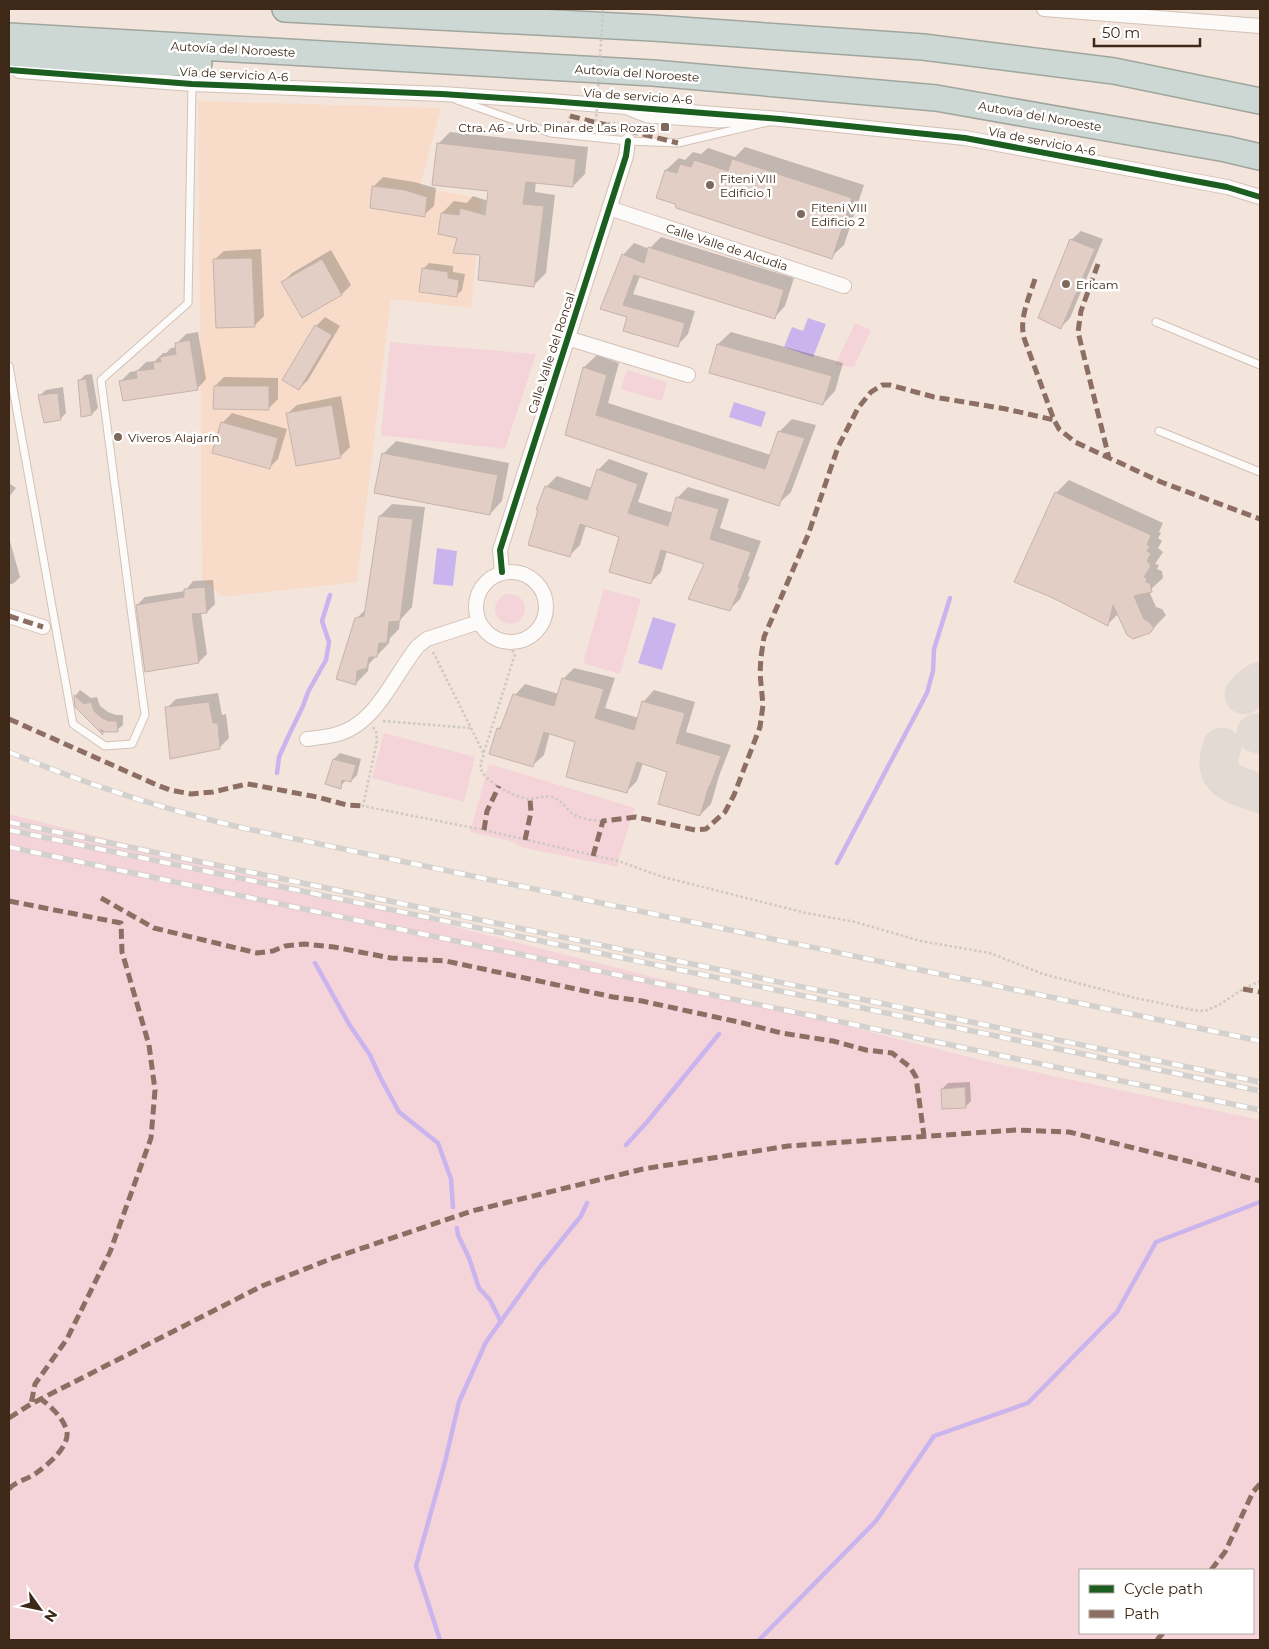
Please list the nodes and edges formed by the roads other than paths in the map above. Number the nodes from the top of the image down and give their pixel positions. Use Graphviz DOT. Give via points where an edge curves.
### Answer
graph roads {
  1 [pos="285,9"];
  2 [pos="1044,9"];
  3 [pos="1260,26"];
  4 [pos="9,36"];
  5 [pos="9,59"];
  6 [pos="432,61"];
  7 [pos="9,70"];
  8 [pos="192,84"];
  9 [pos="442,94"];
  10 [pos="1260,101"];
  11 [pos="780,119"];
  12 [pos="628,141"];
  13 [pos="1260,157"];
  14 [pos="1260,197"];
  15 [pos="609,208"];
  16 [pos="844,286"];
  17 [pos="1156,322"];
  18 [pos="567,338"];
  19 [pos="1260,365"];
  20 [pos="9,366"];
  21 [pos="688,375"];
  22 [pos="1160,431"];
  23 [pos="1260,472"];
  24 [pos="502,572"];
  25 [pos="9,616"];
  26 [pos="479,622"];
  27 [pos="43,627"];
  28 [pos="307,739"];
  1 -- 10 [label="highway" via="653,28 922,47 1114,70"];
  2 -- 3 [label="street"];
  4 -- 6 [label="highway, Autovía del Noroeste"];
  5 -- 6 [label="highway" via="205,63"];
  6 -- 13 [label="highway, Autovía del Noroeste" via="653,73 936,98"];
  7 -- 8 [label="street, Vía de servicio A-6"];
  8 -- 9 [label="street, Vía de servicio A-6"];
  8 -- 20 [label="lane" via="188,303 101,380 145,715 132,744 105,746 73,724"];
  9 -- 11 [label="street, Vía de servicio A-6"];
  9 -- 12 [label="lane" via="551,133"];
  11 -- 12 [label="lane" via="678,143"];
  11 -- 14 [label="street, Vía de servicio A-6" via="965,138 1227,187"];
  12 -- 15 [label="street, Calle Valle del Roncal"];
  15 -- 16 [label="street, Calle Valle de Alcudia"];
  15 -- 18 [label="street, Calle Valle del Roncal"];
  17 -- 19 [label="lane"];
  18 -- 21 [label="street"];
  18 -- 24 [label="street, Calle Valle del Roncal" via="500,550"];
  22 -- 23 [label="lane"];
  24 -- 26 [label="street" via="492,576 478,592 476,612"];
  24 -- 26 [label="street" via="517,572 531,578 542,590 546,602 544,619 529,637 506,642 486,632"];
  25 -- 27 [label="street"];
  26 -- 28 [label="street" via="427,639 411,654 368,723 336,735"];
}
